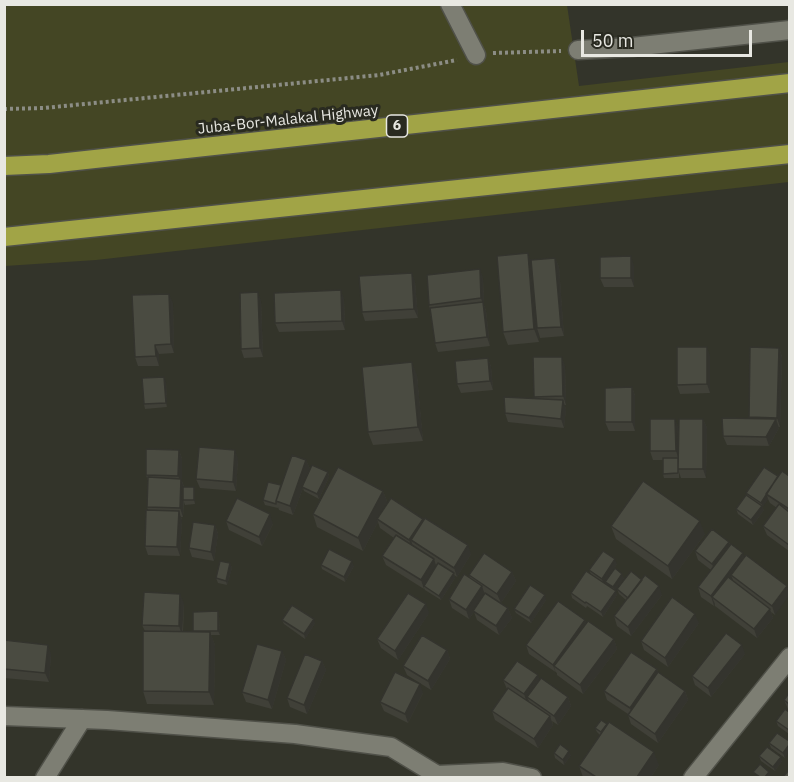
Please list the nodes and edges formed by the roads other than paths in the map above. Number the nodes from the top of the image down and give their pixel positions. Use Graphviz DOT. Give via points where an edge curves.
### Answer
graph roads {
  1 [pos="450,4"];
  2 [pos="789,30"];
  3 [pos="578,50"];
  4 [pos="476,55"];
  5 [pos="789,83"];
  6 [pos="789,154"];
  7 [pos="4,166"];
  8 [pos="4,237"];
  9 [pos="789,657"];
  10 [pos="4,716"];
  11 [pos="82,719"];
  12 [pos="45,777"];
  13 [pos="532,777"];
  14 [pos="693,777"];
  1 -- 4 [label="street"];
  2 -- 3 [label="street"];
  5 -- 7 [label="highway, Juba-Bor-Malakal Highway / 6"];
  6 -- 8 [label="highway"];
  9 -- 14 [label="street"];
  10 -- 11 [label="street"];
  11 -- 12 [label="street"];
  11 -- 13 [label="street" via="295,734 391,747 437,775 504,772"];
}
